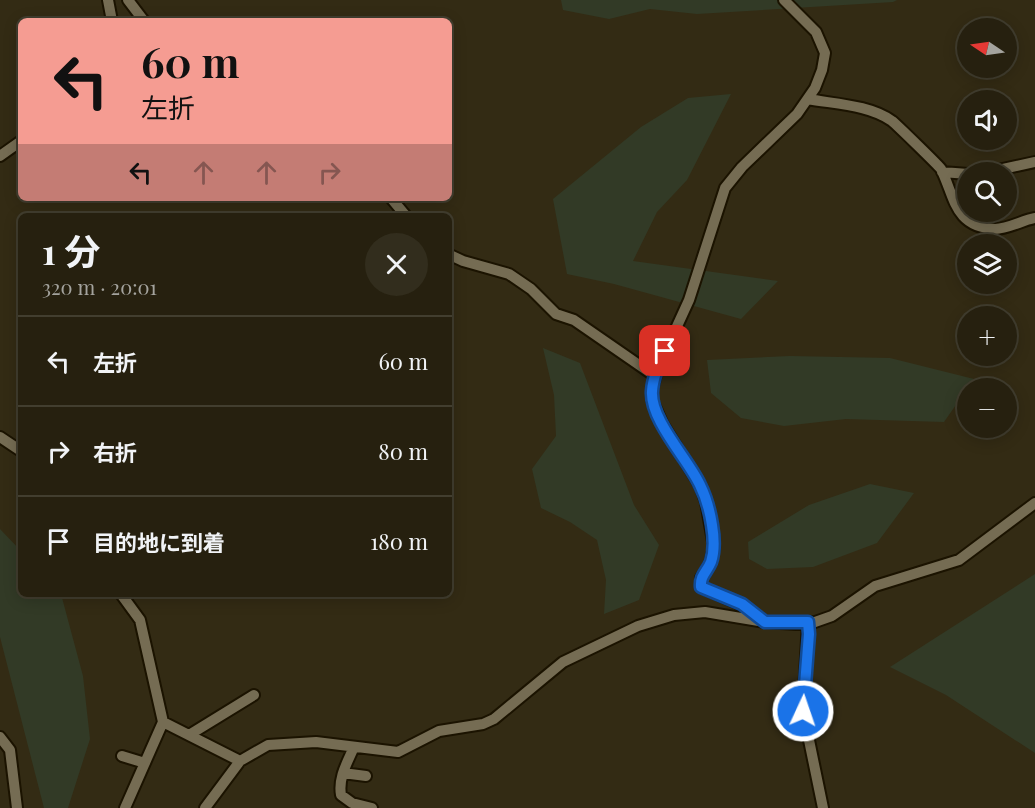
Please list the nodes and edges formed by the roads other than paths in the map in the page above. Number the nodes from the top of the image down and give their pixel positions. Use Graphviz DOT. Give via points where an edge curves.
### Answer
graph roads {
  1 [pos="108,0"];
  2 [pos="128,0"];
  3 [pos="784,0"];
  4 [pos="111,18"];
  5 [pos="142,18"];
  6 [pos="808,99"];
  7 [pos="18,143"];
  8 [pos="0,156"];
  9 [pos="1035,162"];
  10 [pos="1017,166"];
  11 [pos="942,172"];
  12 [pos="957,173"];
  13 [pos="394,201"];
  14 [pos="404,213"];
  15 [pos="1035,218"];
  16 [pos="452,256"];
  17 [pos="655,375"];
  18 [pos="0,437"];
  19 [pos="18,449"];
  20 [pos="1035,503"];
  21 [pos="123,597"];
  22 [pos="765,622"];
  23 [pos="808,622"];
  24 [pos="254,695"];
  25 [pos="163,722"];
  26 [pos="189,735"];
  27 [pos="0,737"];
  28 [pos="354,747"];
  29 [pos="122,756"];
  30 [pos="240,761"];
  31 [pos="145,763"];
  32 [pos="343,773"];
  33 [pos="366,777"];
  34 [pos="17,808"];
  35 [pos="125,808"];
  36 [pos="205,808"];
  37 [pos="372,808"];
  38 [pos="823,808"];
  1 -- 4 [label="street"];
  2 -- 5 [label="street"];
  3 -- 6 [label="street" via="816,32 825,53"];
  6 -- 11 [label="street" via="887,118"];
  6 -- 17 [label="street" via="725,188 689,300"];
  7 -- 8 [label="street"];
  9 -- 10 [label="street"];
  11 -- 12 [label="street"];
  11 -- 15 [label="street" via="954,206 975,224 996,229"];
  13 -- 14 [label="street"];
  16 -- 17 [label="street" via="509,274 556,314 574,320"];
  17 -- 22 [label="street" via="652,400 700,485 712,525 714,547 710,564 700,578 701,587 742,604"];
  18 -- 19 [label="street"];
  20 -- 23 [label="street" via="959,560 875,586 832,616"];
  21 -- 25 [label="street" via="140,620"];
  22 -- 23 [label="street"];
  22 -- 28 [label="street" via="705,612 674,615 638,626 563,662 483,724 439,731 398,752"];
  23 -- 38 [label="street" via="803,711"];
  24 -- 26 [label="street"];
  25 -- 26 [label="street"];
  25 -- 31 [label="street"];
  26 -- 30 [label="street"];
  27 -- 34 [label="street" via="10,750"];
  28 -- 30 [label="street" via="316,742 268,745"];
  28 -- 32 [label="street"];
  29 -- 31 [label="street"];
  30 -- 36 [label="street"];
  31 -- 35 [label="street"];
  32 -- 33 [label="street"];
  32 -- 37 [label="street" via="341,795 352,803"];
}
